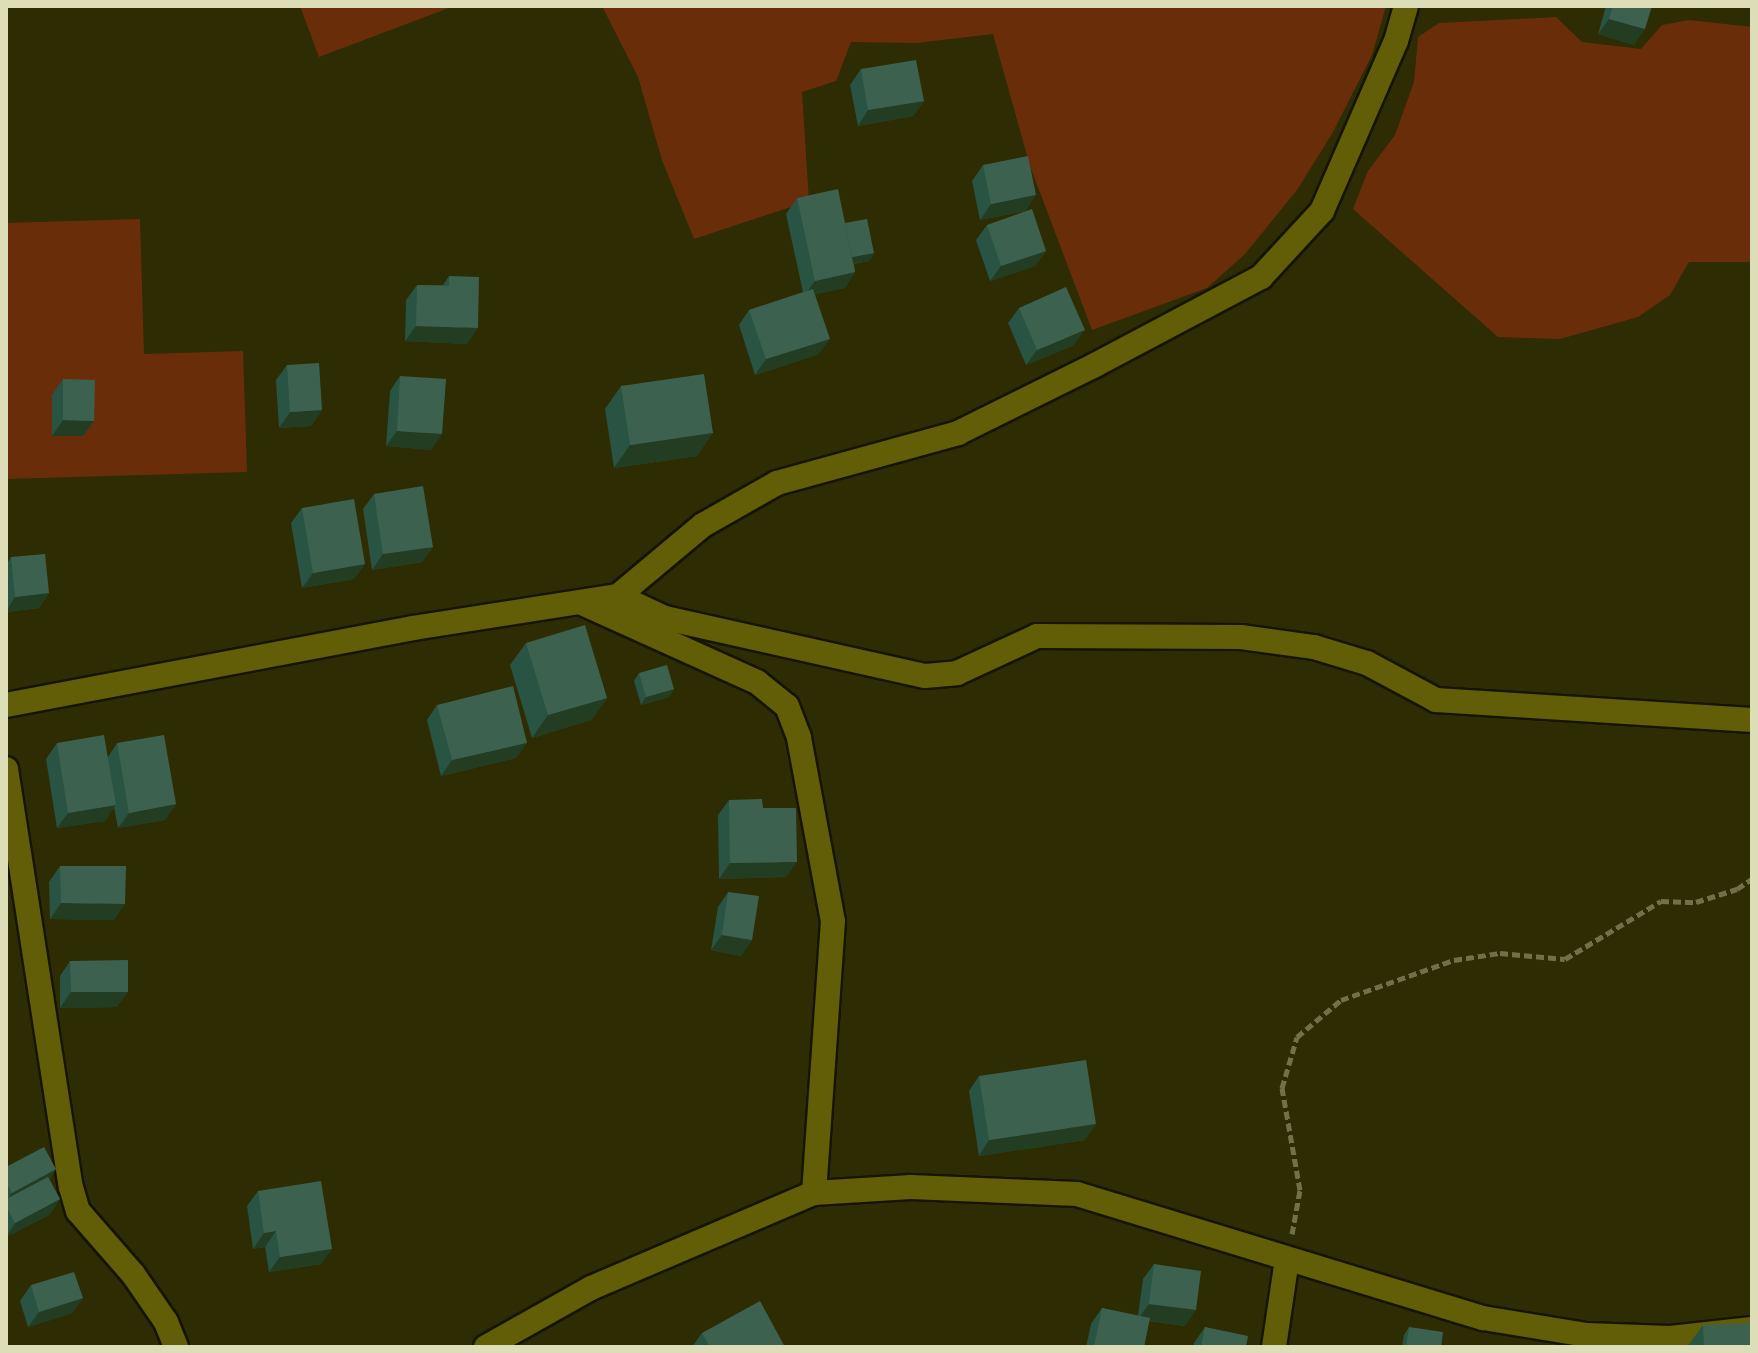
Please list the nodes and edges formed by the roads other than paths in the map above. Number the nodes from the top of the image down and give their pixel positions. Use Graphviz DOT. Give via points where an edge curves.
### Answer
graph roads {
  1 [pos="1406,6"];
  2 [pos="618,596"];
  3 [pos="582,603"];
  4 [pos="6,705"];
  5 [pos="1752,720"];
  6 [pos="6,769"];
  7 [pos="814,1193"];
  8 [pos="1287,1259"];
  9 [pos="1752,1329"];
  10 [pos="176,1347"];
  11 [pos="486,1347"];
  12 [pos="1274,1347"];
  1 -- 2 [label="street" via="1396,41 1322,211 1261,277 1203,312 958,433 777,483 703,525"];
  2 -- 3 [label="street"];
  2 -- 5 [label="street" via="665,618 925,676 957,673 1052,634 1241,637 1314,647 1367,663 1436,700"];
  3 -- 4 [label="street" via="413,628"];
  3 -- 7 [label="street" via="757,682 787,706 828,884 834,947"];
  6 -- 10 [label="street" via="78,1211 133,1274 166,1322"];
  7 -- 8 [label="street" via="911,1187 1077,1194"];
  7 -- 11 [label="street" via="720,1228 591,1288"];
  8 -- 9 [label="street" via="1483,1318 1587,1335 1670,1338"];
  8 -- 12 [label="street"];
}
